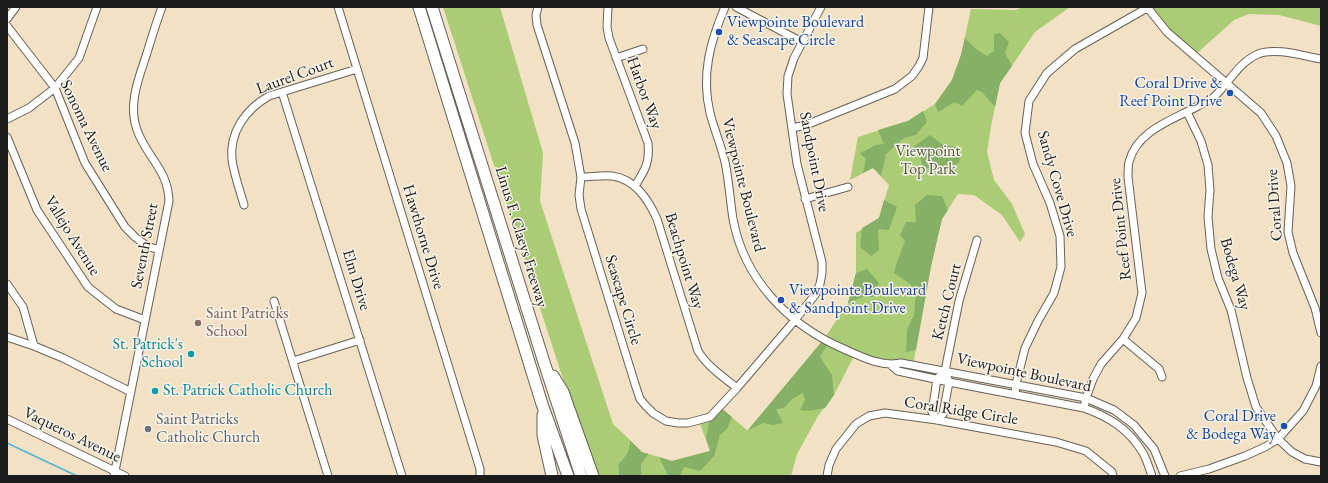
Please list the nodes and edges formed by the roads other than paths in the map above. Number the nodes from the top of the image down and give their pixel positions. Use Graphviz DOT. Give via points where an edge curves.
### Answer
graph roads {
  1 [pos="16,7"];
  2 [pos="97,7"];
  3 [pos="162,7"];
  4 [pos="338,7"];
  5 [pos="419,7"];
  6 [pos="432,7"];
  7 [pos="538,7"];
  8 [pos="608,7"];
  9 [pos="725,7"];
  10 [pos="736,7"];
  11 [pos="821,7"];
  12 [pos="929,7"];
  13 [pos="1147,7"];
  14 [pos="7,19"];
  15 [pos="7,26"];
  16 [pos="802,42"];
  17 [pos="643,49"];
  18 [pos="616,58"];
  19 [pos="1321,59"];
  20 [pos="357,69"];
  21 [pos="1227,82"];
  22 [pos="55,88"];
  23 [pos="282,92"];
  24 [pos="1187,112"];
  25 [pos="7,119"];
  26 [pos="792,128"];
  27 [pos="7,137"];
  28 [pos="580,177"];
  29 [pos="635,186"];
  30 [pos="848,187"];
  31 [pos="805,199"];
  32 [pos="244,205"];
  33 [pos="977,240"];
  34 [pos="159,250"];
  35 [pos="7,284"];
  36 [pos="274,301"];
  37 [pos="145,320"];
  38 [pos="795,320"];
  39 [pos="1321,334"];
  40 [pos="7,337"];
  41 [pos="1123,339"];
  42 [pos="360,340"];
  43 [pos="34,346"];
  44 [pos="543,359"];
  45 [pos="293,361"];
  46 [pos="891,365"];
  47 [pos="1321,366"];
  48 [pos="945,371"];
  49 [pos="1162,377"];
  50 [pos="937,380"];
  51 [pos="949,382"];
  52 [pos="1016,384"];
  53 [pos="737,388"];
  54 [pos="131,392"];
  55 [pos="1015,394"];
  56 [pos="1086,398"];
  57 [pos="542,404"];
  58 [pos="1084,408"];
  59 [pos="7,419"];
  60 [pos="937,420"];
  61 [pos="1278,439"];
  62 [pos="1321,462"];
  63 [pos="114,474"];
  64 [pos="125,476"];
  65 [pos="328,476"];
  66 [pos="402,476"];
  67 [pos="480,476"];
  68 [pos="552,476"];
  69 [pos="568,476"];
  70 [pos="581,476"];
  71 [pos="592,476"];
  72 [pos="827,476"];
  73 [pos="1112,476"];
  74 [pos="1152,476"];
  75 [pos="1165,476"];
  76 [pos="1180,476"];
  1 -- 14 [label="street"];
  2 -- 22 [label="street" via="79,58"];
  3 -- 34 [label="street, Seventh Street" via="136,87 134,102 137,130 161,171 168,190 169,201"];
  4 -- 20 [label="street, Hawthorne Drive"];
  5 -- 57 [label="highway, Linus F. Claeys Freeway"];
  6 -- 44 [label="highway, Linus F. Claeys Freeway"];
  7 -- 28 [label="street, Seascape Circle" via="537,25 575,143"];
  8 -- 18 [label="street, Harbor Way" via="607,27"];
  9 -- 38 [label="street, Viewpointe Boulevard" via="711,45 707,81 710,113 725,162 733,219 739,242 761,285"];
  10 -- 16 [label="street"];
  11 -- 16 [label="street, Sandpoint Drive"];
  12 -- 26 [label="street" via="923,58 912,76 896,89 806,125"];
  13 -- 21 [label="street, Coral Drive" via="1168,32"];
  13 -- 52 [label="street, Sandy Cove Drive" via="1075,49 1047,73 1029,101 1025,133 1033,164 1050,203 1060,236 1061,268 1054,293 1026,348"];
  15 -- 22 [label="street, Sonoma Avenue"];
  16 -- 26 [label="street, Sandpoint Drive" via="788,76 787,94"];
  17 -- 18 [label="street"];
  18 -- 29 [label="street, Harbor Way" via="648,144 648,160"];
  19 -- 21 [label="street, Reef Point Drive" via="1280,51 1258,54 1241,65"];
  20 -- 23 [label="street, Laurel Court"];
  20 -- 67 [label="street, Hawthorne Drive" via="478,462"];
  21 -- 24 [label="street, Reef Point Drive" via="1214,97"];
  21 -- 39 [label="street, Coral Drive" via="1261,113 1276,136 1287,163 1291,186 1288,232 1293,253 1315,308"];
  22 -- 25 [label="street" via="29,108"];
  22 -- 34 [label="street, Sonoma Avenue" via="85,163 125,227 147,246"];
  23 -- 32 [label="street, Laurel Court" via="257,103 245,115 237,129 232,144 232,160"];
  23 -- 42 [label="street, Elm Drive"];
  24 -- 41 [label="street, Reef Point Drive" via="1161,124 1147,134 1135,146 1129,162 1128,177 1142,293 1136,318"];
  24 -- 61 [label="street, Bodega Way" via="1208,165 1208,217 1218,278 1231,310 1256,407"];
  26 -- 31 [label="street, Sandpoint Drive"];
  27 -- 37 [label="street, Vallejo Avenue" via="37,210 88,287 116,309"];
  28 -- 29 [label="street, Beachpoint Way" via="612,176"];
  28 -- 53 [label="street, Seascape Circle" via="581,210 643,403 653,413 666,420 688,423 710,417"];
  29 -- 53 [label="street, Beachpoint Way" via="647,199 656,218 698,351 709,366"];
  30 -- 31 [label="street"];
  31 -- 38 [label="street, Sandpoint Drive" via="822,262 822,273 815,294"];
  33 -- 48 [label="street, Ketch Court" via="959,301"];
  34 -- 37 [label="street, Seventh Street"];
  35 -- 43 [label="street" via="23,307"];
  36 -- 45 [label="street"];
  37 -- 54 [label="street, Seventh Street"];
  38 -- 46 [label="street, Viewpointe Boulevard" via="841,348 869,360"];
  38 -- 53 [label="street, Seascape Circle"];
  40 -- 43 [label="street"];
  41 -- 49 [label="street" via="1159,369"];
  41 -- 56 [label="street, Reef Point Drive" via="1101,364"];
  42 -- 45 [label="street"];
  42 -- 66 [label="street, Elm Drive"];
  43 -- 54 [label="street"];
  44 -- 70 [label="highway, Linus F. Claeys Freeway"];
  44 -- 71 [label="highway" via="563,392"];
  45 -- 65 [label="street"];
  46 -- 48 [label="street, Viewpointe Boulevard" via="901,363"];
  46 -- 50 [label="street, Viewpointe Boulevard" via="898,371"];
  47 -- 61 [label="street" via="1316,386 1303,412"];
  48 -- 50 [label="street"];
  48 -- 51 [label="street"];
  48 -- 52 [label="street, Viewpointe Boulevard"];
  50 -- 51 [label="street, Viewpointe Boulevard"];
  50 -- 60 [label="street" via="932,412"];
  51 -- 55 [label="street, Viewpointe Boulevard"];
  51 -- 60 [label="street" via="943,414"];
  52 -- 55 [label="street, Sandy Cove Drive"];
  52 -- 56 [label="street, Viewpointe Boulevard"];
  54 -- 63 [label="street, Seventh Street"];
  55 -- 58 [label="street, Viewpointe Boulevard"];
  56 -- 58 [label="street, Reef Point Drive"];
  56 -- 75 [label="street, Viewpointe Boulevard" via="1114,410 1134,425 1154,449"];
  57 -- 68 [label="highway" via="543,435"];
  57 -- 69 [label="highway, Linus F. Claeys Freeway"];
  58 -- 74 [label="street, Viewpointe Boulevard" via="1104,416 1131,437 1143,453"];
  59 -- 63 [label="street, Vaqueros Avenue"];
  60 -- 72 [label="street, Coral Ridge Circle" via="885,413 869,416 856,424 836,449"];
  60 -- 73 [label="street, Coral Ridge Circle" via="1035,438 1086,451 1112,472"];
  61 -- 62 [label="street, Bodega Way" via="1292,452 1305,459"];
  61 -- 76 [label="street" via="1245,456"];
  63 -- 64 [label="street, Vaqueros Avenue"];
}
